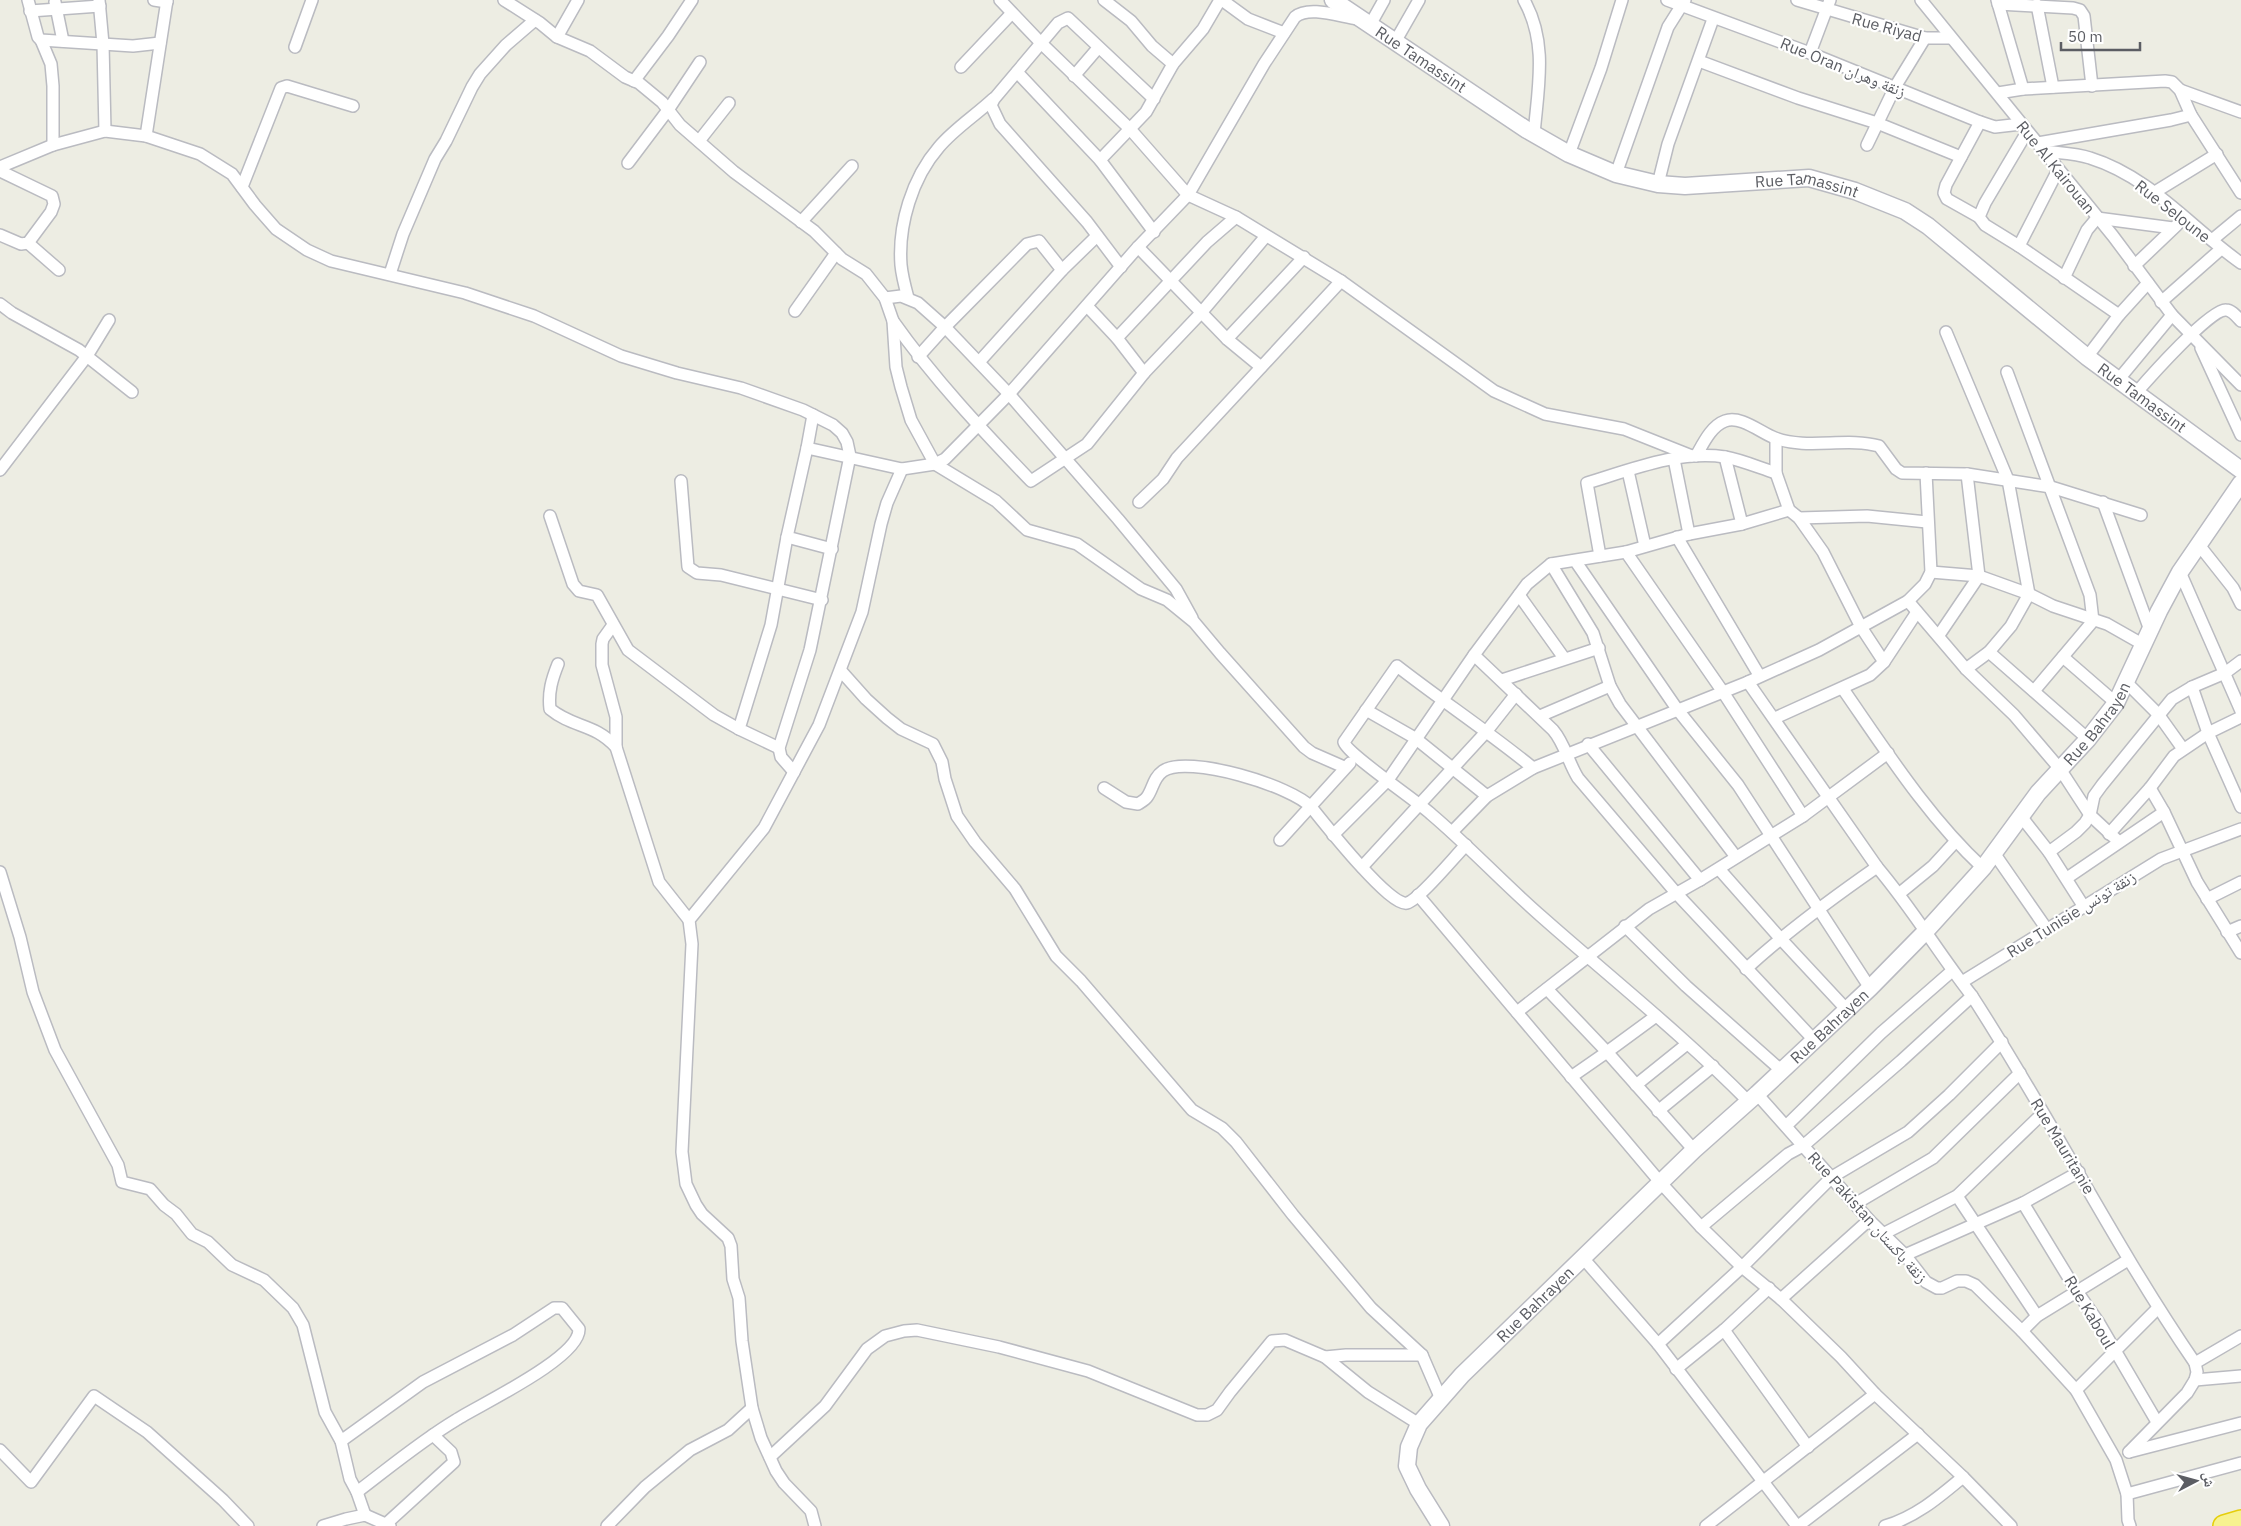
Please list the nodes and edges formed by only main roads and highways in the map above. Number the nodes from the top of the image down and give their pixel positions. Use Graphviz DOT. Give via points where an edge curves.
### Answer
graph roads {
  1 [pos="2241,1521"];
  2 [pos="2224,1526"];
  1 -- 2 [label="highway"];
}
